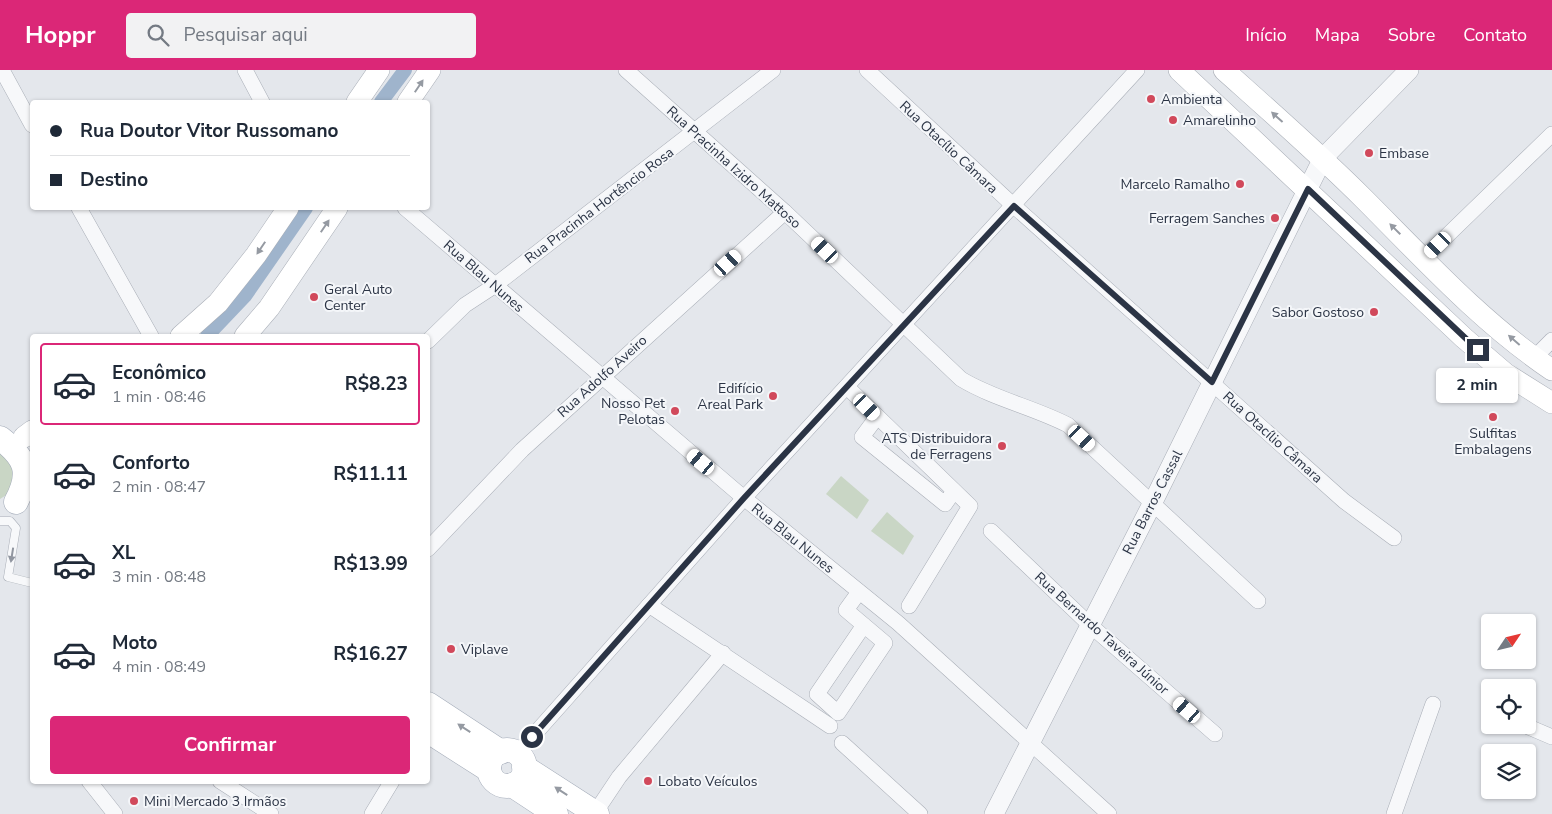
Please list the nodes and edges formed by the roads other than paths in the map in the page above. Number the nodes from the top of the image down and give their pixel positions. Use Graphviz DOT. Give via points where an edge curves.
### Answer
graph roads {
  1 [pos="2,70"];
  2 [pos="245,70"];
  3 [pos="378,70"];
  4 [pos="430,70"];
  5 [pos="626,70"];
  6 [pos="773,70"];
  7 [pos="867,70"];
  8 [pos="1137,70"];
  9 [pos="1179,70"];
  10 [pos="1224,70"];
  11 [pos="1409,70"];
  12 [pos="261,100"];
  13 [pos="358,100"];
  14 [pos="409,100"];
  15 [pos="30,121"];
  16 [pos="695,132"];
  17 [pos="1552,134"];
  18 [pos="1323,158"];
  19 [pos="1308,189"];
  20 [pos="1014,206"];
  21 [pos="80,210"];
  22 [pos="287,210"];
  23 [pos="336,210"];
  24 [pos="407,210"];
  25 [pos="785,212"];
  26 [pos="1424,258"];
  27 [pos="494,286"];
  28 [pos="903,326"];
  29 [pos="150,334"];
  30 [pos="183,334"];
  31 [pos="247,334"];
  32 [pos="430,339"];
  33 [pos="1552,340"];
  34 [pos="1534,358"];
  35 [pos="1552,370"];
  36 [pos="601,377"];
  37 [pos="1212,382"];
  38 [pos="847,387"];
  39 [pos="1552,403"];
  40 [pos="877,417"];
  41 [pos="0,421"];
  42 [pos="30,437"];
  43 [pos="0,438"];
  44 [pos="954,491"];
  45 [pos="744,498"];
  46 [pos="20,501"];
  47 [pos="1152,504"];
  48 [pos="0,521"];
  49 [pos="991,531"];
  50 [pos="1394,538"];
  51 [pos="430,547"];
  52 [pos="30,582"];
  53 [pos="859,592"];
  54 [pos="1258,601"];
  55 [pos="649,605"];
  56 [pos="909,606"];
  57 [pos="864,625"];
  58 [pos="1090,625"];
  59 [pos="723,653"];
  60 [pos="1433,704"];
  61 [pos="430,706"];
  62 [pos="830,726"];
  63 [pos="1536,730"];
  64 [pos="430,731"];
  65 [pos="1215,734"];
  66 [pos="1552,737"];
  67 [pos="842,743"];
  68 [pos="1030,743"];
  69 [pos="509,766"];
  70 [pos="91,784"];
  71 [pos="225,784"];
  72 [pos="390,784"];
  73 [pos="596,813"];
  74 [pos="115,814"];
  75 [pos="271,814"];
  76 [pos="372,814"];
  77 [pos="556,814"];
  78 [pos="920,814"];
  79 [pos="994,814"];
  80 [pos="1109,814"];
  81 [pos="1394,814"];
  1 -- 15 [label="street"];
  2 -- 12 [label="street"];
  3 -- 13 [label="main road"];
  14 -- 4 [label="main road, one-way"];
  5 -- 16 [label="street, Rua Pracinha Izidro Mattoso"];
  6 -- 16 [label="street, Rua Pracinha Hortêncio Rosa"];
  7 -- 20 [label="street, Rua Otacílio Câmara"];
  8 -- 20 [label="street"];
  9 -- 19 [label="main road"];
  18 -- 10 [label="main road, one-way"];
  11 -- 18 [label="street, Rua Barros Cassal"];
  16 -- 25 [label="street, Rua Pracinha Izidro Mattoso"];
  16 -- 27 [label="street, Rua Pracinha Hortêncio Rosa"];
  17 -- 26 [label="street"];
  18 -- 19 [label="street, Rua Barros Cassal"];
  26 -- 18 [label="main road, one-way"];
  19 -- 37 [label="street, Rua Barros Cassal"];
  19 -- 39 [label="main road" via="1464,338 1506,374"];
  20 -- 28 [label="street"];
  20 -- 37 [label="street, Rua Otacílio Câmara"];
  21 -- 29 [label="street"];
  22 -- 30 [label="main road, one-way" via="218,304"];
  31 -- 23 [label="main road, one-way" via="269,308"];
  24 -- 27 [label="street, Rua Blau Nunes"];
  25 -- 28 [label="street, Rua Pracinha Izidro Mattoso"];
  25 -- 36 [label="street, Rua Adolfo Aveiro"];
  34 -- 26 [label="main road, one-way"];
  27 -- 32 [label="street, Rua Pracinha Hortêncio Rosa" via="465,305"];
  27 -- 36 [label="street, Rua Blau Nunes"];
  28 -- 38 [label="street"];
  28 -- 47 [label="street, Rua Pracinha Izidro Mattoso" via="961,380 1068,425"];
  33 -- 34 [label="street"];
  34 -- 35 [label="main road"];
  36 -- 45 [label="street, Rua Blau Nunes"];
  36 -- 51 [label="street, Rua Adolfo Aveiro" via="522,450"];
  37 -- 47 [label="street, Rua Barros Cassal"];
  37 -- 50 [label="street, Rua Otacílio Câmara" via="1344,501"];
  38 -- 40 [label="street"];
  38 -- 45 [label="street"];
  40 -- 44 [label="street"];
  40 -- 44 [label="street" via="862,438 945,504"];
  41 -- 42 [label="main road"];
  43 -- 46 [label="main road" via="17,451 26,472"];
  44 -- 56 [label="street" via="970,506"];
  45 -- 53 [label="street, Rua Blau Nunes"];
  45 -- 55 [label="street"];
  47 -- 54 [label="street, Rua Pracinha Izidro Mattoso"];
  47 -- 58 [label="street, Rua Barros Cassal"];
  48 -- 52 [label="lane, one-way" via="10,521 16,528 8,577"];
  49 -- 58 [label="street, Rua Bernardo Taveira Júnior"];
  53 -- 57 [label="street" via="846,610"];
  53 -- 68 [label="street, Rua Blau Nunes" via="898,623"];
  55 -- 59 [label="street"];
  55 -- 69 [label="street"];
  57 -- 57 [label="street" via="885,643 838,713 817,694"];
  58 -- 65 [label="street, Rua Bernardo Taveira Júnior"];
  58 -- 68 [label="street, Rua Barros Cassal"];
  59 -- 62 [label="street"];
  59 -- 73 [label="street" via="619,777"];
  60 -- 81 [label="street"];
  69 -- 61 [label="main road, one-way"];
  63 -- 66 [label="street"];
  64 -- 69 [label="main road"];
  67 -- 78 [label="street"];
  68 -- 79 [label="street, Rua Barros Cassal"];
  68 -- 80 [label="street, Rua Blau Nunes"];
  73 -- 69 [label="main road, one-way"];
  69 -- 77 [label="main road"];
  70 -- 74 [label="street"];
  71 -- 75 [label="street"];
  72 -- 76 [label="street"];
}
